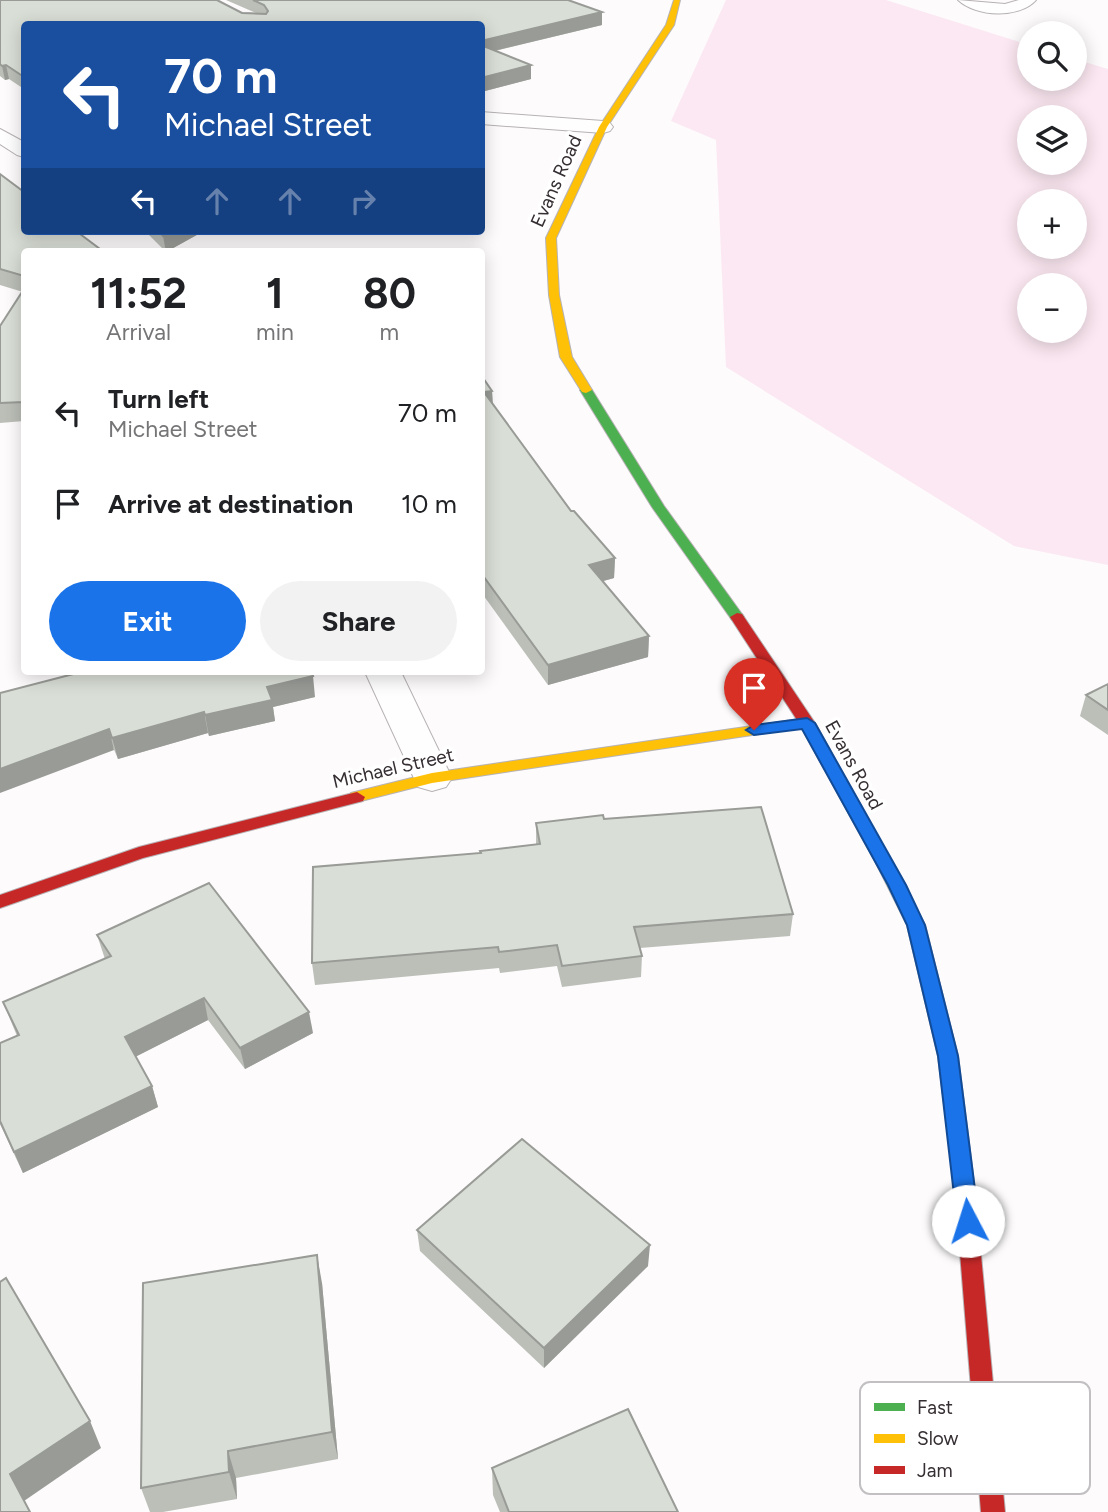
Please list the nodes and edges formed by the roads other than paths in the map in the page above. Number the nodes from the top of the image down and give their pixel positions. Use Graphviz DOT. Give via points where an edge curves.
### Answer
graph roads {
  1 [pos="677,0"];
  2 [pos="965,0"];
  3 [pos="1029,0"];
  4 [pos="485,118"];
  5 [pos="603,127"];
  6 [pos="0,135"];
  7 [pos="21,149"];
  8 [pos="384,675"];
  9 [pos="807,723"];
  10 [pos="432,778"];
  11 [pos="0,902"];
  12 [pos="982,1382"];
  13 [pos="991,1494"];
  14 [pos="993,1512"];
  1 -- 5 [label="street, Evans Road" via="670,24"];
  2 -- 3 [label="lane" via="1004,10"];
  4 -- 5 [label="street"];
  5 -- 9 [label="street, Evans Road" via="551,238 554,295 566,358 658,506"];
  6 -- 7 [label="street"];
  8 -- 10 [label="street"];
  9 -- 10 [label="street, Michael Street"];
  9 -- 12 [label="street, Evans Road" via="916,925 948,1056 966,1195"];
  10 -- 11 [label="street, Michael Street" via="139,853"];
  13 -- 14 [label="street, Evans Road"];
}
